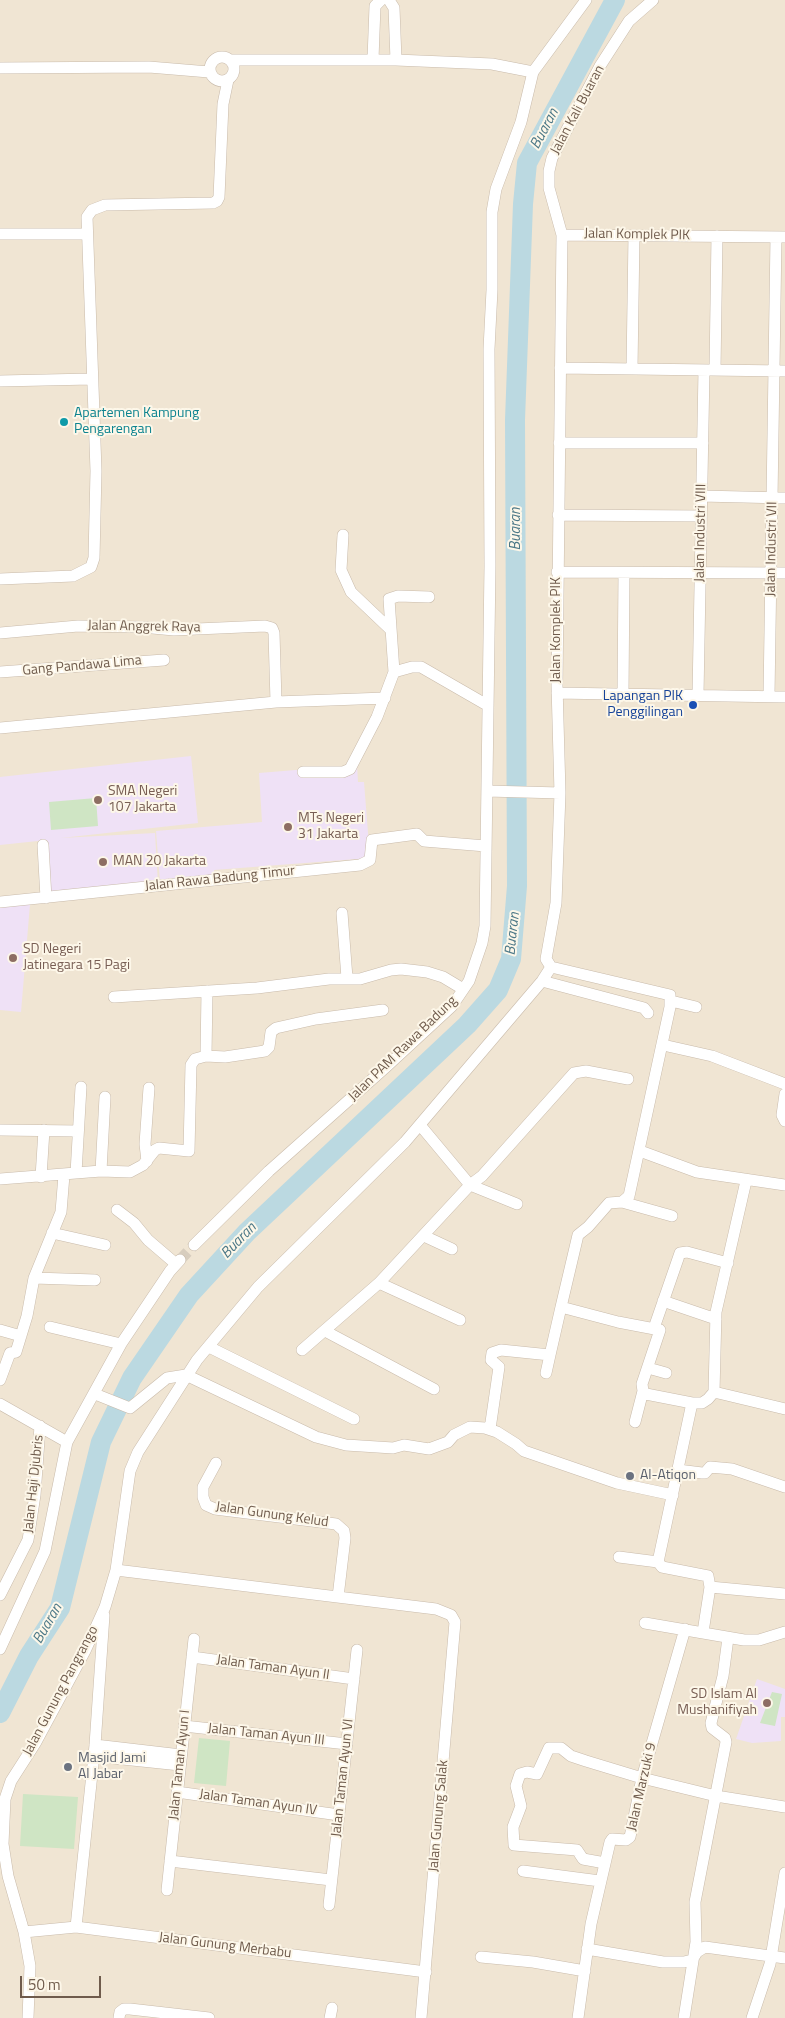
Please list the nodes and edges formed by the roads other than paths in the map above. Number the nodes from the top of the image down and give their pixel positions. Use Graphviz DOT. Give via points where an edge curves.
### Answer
graph roads {
  1 [pos="381,0"];
  2 [pos="389,0"];
  3 [pos="586,0"];
  4 [pos="652,0"];
  5 [pos="374,59"];
  6 [pos="213,60"];
  7 [pos="396,60"];
  8 [pos="0,68"];
  9 [pos="179,68"];
  10 [pos="231,70"];
  11 [pos="534,72"];
  12 [pos="212,75"];
  13 [pos="223,104"];
  14 [pos="0,234"];
  15 [pos="87,234"];
  16 [pos="562,235"];
  17 [pos="634,235"];
  18 [pos="717,236"];
  19 [pos="781,237"];
  20 [pos="560,368"];
  21 [pos="632,369"];
  22 [pos="710,370"];
  23 [pos="780,371"];
  24 [pos="92,378"];
  25 [pos="0,381"];
  26 [pos="559,443"];
  27 [pos="702,443"];
  28 [pos="701,496"];
  29 [pos="772,498"];
  30 [pos="785,498"];
  31 [pos="558,515"];
  32 [pos="701,516"];
  33 [pos="343,535"];
  34 [pos="557,572"];
  35 [pos="624,573"];
  36 [pos="700,573"];
  37 [pos="771,573"];
  38 [pos="785,573"];
  39 [pos="0,579"];
  40 [pos="429,597"];
  41 [pos="391,630"];
  42 [pos="0,633"];
  43 [pos="164,660"];
  44 [pos="0,672"];
  45 [pos="394,672"];
  46 [pos="557,693"];
  47 [pos="623,694"];
  48 [pos="698,695"];
  49 [pos="769,696"];
  50 [pos="785,697"];
  51 [pos="385,698"];
  52 [pos="276,702"];
  53 [pos="487,705"];
  54 [pos="0,728"];
  55 [pos="303,772"];
  56 [pos="490,791"];
  57 [pos="558,793"];
  58 [pos="43,845"];
  59 [pos="486,846"];
  60 [pos="46,898"];
  61 [pos="0,902"];
  62 [pos="342,912"];
  63 [pos="551,967"];
  64 [pos="347,978"];
  65 [pos="542,981"];
  66 [pos="464,989"];
  67 [pos="206,990"];
  68 [pos="114,997"];
  69 [pos="671,1001"];
  70 [pos="696,1007"];
  71 [pos="382,1010"];
  72 [pos="648,1013"];
  73 [pos="663,1044"];
  74 [pos="206,1056"];
  75 [pos="628,1079"];
  76 [pos="785,1084"];
  77 [pos="81,1087"];
  78 [pos="149,1088"];
  79 [pos="785,1094"];
  80 [pos="105,1097"];
  81 [pos="785,1121"];
  82 [pos="420,1125"];
  83 [pos="0,1130"];
  84 [pos="44,1130"];
  85 [pos="78,1131"];
  86 [pos="640,1151"];
  87 [pos="147,1161"];
  88 [pos="100,1171"];
  89 [pos="76,1173"];
  90 [pos="64,1174"];
  91 [pos="41,1177"];
  92 [pos="0,1179"];
  93 [pos="746,1181"];
  94 [pos="470,1185"];
  95 [pos="785,1185"];
  96 [pos="622,1202"];
  97 [pos="517,1204"];
  98 [pos="117,1210"];
  99 [pos="672,1216"];
  100 [pos="52,1233"];
  101 [pos="424,1236"];
  102 [pos="104,1245"];
  103 [pos="194,1245"];
  104 [pos="452,1249"];
  105 [pos="728,1263"];
  106 [pos="34,1278"];
  107 [pos="95,1280"];
  108 [pos="379,1283"];
  109 [pos="663,1301"];
  110 [pos="561,1307"];
  111 [pos="716,1319"];
  112 [pos="460,1320"];
  113 [pos="50,1327"];
  114 [pos="654,1328"];
  115 [pos="0,1330"];
  116 [pos="325,1331"];
  117 [pos="21,1336"];
  118 [pos="121,1344"];
  119 [pos="208,1347"];
  120 [pos="302,1350"];
  121 [pos="550,1355"];
  122 [pos="648,1368"];
  123 [pos="546,1373"];
  124 [pos="666,1373"];
  125 [pos="186,1375"];
  126 [pos="0,1380"];
  127 [pos="434,1389"];
  128 [pos="643,1391"];
  129 [pos="714,1392"];
  130 [pos="100,1396"];
  131 [pos="692,1403"];
  132 [pos="0,1404"];
  133 [pos="785,1409"];
  134 [pos="354,1419"];
  135 [pos="635,1422"];
  136 [pos="40,1426"];
  137 [pos="490,1429"];
  138 [pos="67,1442"];
  139 [pos="216,1463"];
  140 [pos="678,1470"];
  141 [pos="785,1487"];
  142 [pos="673,1495"];
  143 [pos="619,1558"];
  144 [pos="658,1562"];
  145 [pos="116,1570"];
  146 [pos="710,1587"];
  147 [pos="785,1594"];
  148 [pos="0,1595"];
  149 [pos="338,1597"];
  150 [pos="105,1607"];
  151 [pos="645,1623"];
  152 [pos="685,1629"];
  153 [pos="703,1632"];
  154 [pos="785,1632"];
  155 [pos="728,1638"];
  156 [pos="194,1639"];
  157 [pos="0,1649"];
  158 [pos="357,1650"];
  159 [pos="192,1657"];
  160 [pos="354,1679"];
  161 [pos="184,1726"];
  162 [pos="347,1744"];
  163 [pos="94,1750"];
  164 [pos="181,1760"];
  165 [pos="642,1778"];
  166 [pos="177,1792"];
  167 [pos="716,1796"];
  168 [pos="785,1807"];
  169 [pos="339,1815"];
  170 [pos="170,1861"];
  171 [pos="605,1863"];
  172 [pos="523,1871"];
  173 [pos="785,1873"];
  174 [pos="331,1880"];
  175 [pos="600,1881"];
  176 [pos="167,1890"];
  177 [pos="329,1905"];
  178 [pos="76,1927"];
  179 [pos="24,1932"];
  180 [pos="588,1949"];
  181 [pos="771,1956"];
  182 [pos="481,1957"];
  183 [pos="785,1958"];
  184 [pos="692,1960"];
  185 [pos="584,1971"];
  186 [pos="426,1972"];
  187 [pos="147,2014"];
  188 [pos="28,2018"];
  189 [pos="119,2018"];
  190 [pos="210,2018"];
  191 [pos="421,2018"];
  192 [pos="578,2018"];
  193 [pos="684,2018"];
  194 [pos="752,2018"];
  1 -- 5 [label="street" via="375,6"];
  2 -- 7 [label="street" via="394,8"];
  3 -- 11 [label="street"];
  4 -- 16 [label="street, Jalan Kali Buaran" via="629,22 600,66 552,158 549,188"];
  5 -- 7 [label="street"];
  5 -- 10 [label="street" via="264,61"];
  6 -- 9 [label="street"];
  6 -- 10 [label="street" via="222,56"];
  6 -- 12 [label="street"];
  7 -- 11 [label="street" via="492,64"];
  8 -- 9 [label="street"];
  9 -- 12 [label="street"];
  10 -- 12 [label="street" via="222,81"];
  10 -- 13 [label="street"];
  11 -- 53 [label="street, Jalan PAM Rawa Badung" via="521,122 496,189 492,212 488,349 490,566"];
  12 -- 13 [label="street"];
  13 -- 15 [label="street" via="217,201 97,206 87,217"];
  14 -- 15 [label="street"];
  15 -- 24 [label="street"];
  16 -- 17 [label="street, Jalan Komplek PIK"];
  16 -- 20 [label="street, Jalan Komplek PIK"];
  17 -- 18 [label="street, Jalan Komplek PIK"];
  17 -- 21 [label="street"];
  18 -- 19 [label="street, Jalan Komplek PIK"];
  18 -- 22 [label="street, Jalan Industri VIII"];
  19 -- 23 [label="street, Jalan Industri VII"];
  20 -- 21 [label="street"];
  20 -- 26 [label="street, Jalan Komplek PIK"];
  21 -- 22 [label="street"];
  22 -- 23 [label="street"];
  22 -- 27 [label="street, Jalan Industri VIII"];
  23 -- 29 [label="street, Jalan Industri VII"];
  24 -- 25 [label="street"];
  24 -- 39 [label="street" via="96,471 94,558 91,567 73,576"];
  26 -- 27 [label="street"];
  26 -- 31 [label="street, Jalan Komplek PIK"];
  27 -- 28 [label="street, Jalan Industri VIII"];
  28 -- 29 [label="street"];
  28 -- 32 [label="street, Jalan Industri VIII"];
  29 -- 30 [label="street"];
  29 -- 37 [label="street, Jalan Industri VII"];
  31 -- 32 [label="street"];
  31 -- 34 [label="street, Jalan Komplek PIK"];
  32 -- 36 [label="street, Jalan Industri VIII"];
  33 -- 41 [label="street" via="341,570 351,592"];
  34 -- 35 [label="street"];
  34 -- 46 [label="street, Jalan Komplek PIK"];
  35 -- 36 [label="street"];
  35 -- 47 [label="street"];
  36 -- 37 [label="street"];
  36 -- 48 [label="street, Jalan Industri VIII"];
  37 -- 38 [label="street"];
  37 -- 49 [label="street, Jalan Industri VII"];
  40 -- 41 [label="street" via="398,596 389,599"];
  41 -- 45 [label="street"];
  42 -- 52 [label="street, Jalan Anggrek Raya" via="78,626 174,630 264,626 272,628 274,633"];
  43 -- 44 [label="street, Gang Pandawa Lima"];
  45 -- 51 [label="street"];
  45 -- 53 [label="street" via="420,667"];
  46 -- 47 [label="street, Jalan Komplek PIK"];
  46 -- 57 [label="street"];
  47 -- 48 [label="street, Jalan Komplek PIK"];
  48 -- 49 [label="street, Jalan Komplek PIK"];
  49 -- 50 [label="street, Jalan Komplek PIK"];
  51 -- 52 [label="street"];
  51 -- 55 [label="street" via="350,770"];
  52 -- 54 [label="street"];
  53 -- 56 [label="street, Jalan PAM Rawa Badung"];
  56 -- 57 [label="street"];
  56 -- 59 [label="street, Jalan PAM Rawa Badung"];
  57 -- 63 [label="street" via="556,904 546,959"];
  58 -- 60 [label="street"];
  59 -- 60 [label="street, Jalan Rawa Badung Timur" via="424,841 417,834 375,840 370,843 370,860 360,865"];
  59 -- 66 [label="street, Jalan PAM Rawa Badung" via="482,943"];
  60 -- 61 [label="street, Jalan Rawa Badung Timur"];
  62 -- 64 [label="street"];
  63 -- 65 [label="street, Jalan Gunung Pangrango"];
  63 -- 69 [label="street" via="667,993"];
  64 -- 66 [label="street" via="360,979 391,970 411,970 443,977"];
  64 -- 67 [label="street"];
  65 -- 72 [label="street" via="644,1008"];
  65 -- 82 [label="street, Jalan Gunung Pangrango"];
  66 -- 103 [label="street, Jalan PAM Rawa Badung" via="452,1006 269,1171"];
  67 -- 68 [label="street"];
  67 -- 74 [label="street"];
  69 -- 70 [label="street"];
  69 -- 73 [label="street"];
  71 -- 74 [label="street" via="276,1028 270,1032 269,1047 265,1051 225,1057"];
  73 -- 76 [label="street" via="712,1056"];
  73 -- 86 [label="street"];
  74 -- 87 [label="street" via="195,1059 191,1065 189,1151 160,1148 154,1150"];
  75 -- 94 [label="street" via="586,1071 574,1073 482,1176"];
  77 -- 85 [label="street"];
  78 -- 87 [label="street" via="145,1140"];
  79 -- 81 [label="street" via="782,1115"];
  80 -- 88 [label="street"];
  82 -- 94 [label="street"];
  82 -- 119 [label="street, Jalan Gunung Pangrango" via="258,1287"];
  83 -- 84 [label="street"];
  84 -- 85 [label="street"];
  84 -- 91 [label="street"];
  85 -- 89 [label="street"];
  86 -- 93 [label="street" via="697,1172"];
  86 -- 96 [label="street" via="630,1196"];
  87 -- 88 [label="street" via="138,1170 130,1172"];
  88 -- 89 [label="street"];
  89 -- 90 [label="street"];
  90 -- 91 [label="street"];
  90 -- 100 [label="street" via="60,1212"];
  91 -- 92 [label="street"];
  93 -- 95 [label="street"];
  93 -- 105 [label="street"];
  94 -- 97 [label="street"];
  94 -- 101 [label="street"];
  96 -- 99 [label="street"];
  96 -- 110 [label="street" via="609,1203 578,1235"];
  98 -- 118 [label="street" via="148,1240 178,1262"];
  100 -- 102 [label="street"];
  100 -- 106 [label="street"];
  101 -- 104 [label="street"];
  101 -- 108 [label="street"];
  105 -- 109 [label="street" via="680,1253"];
  105 -- 111 [label="street"];
  106 -- 107 [label="street"];
  106 -- 117 [label="street"];
  108 -- 112 [label="street"];
  108 -- 116 [label="street"];
  109 -- 111 [label="street"];
  109 -- 114 [label="street"];
  110 -- 114 [label="street"];
  110 -- 121 [label="street"];
  111 -- 129 [label="street"];
  113 -- 118 [label="street"];
  114 -- 122 [label="street" via="660,1332"];
  115 -- 117 [label="street"];
  116 -- 120 [label="street"];
  116 -- 127 [label="street"];
  117 -- 126 [label="street" via="15,1353 10,1353"];
  118 -- 130 [label="street"];
  119 -- 125 [label="street, Jalan Gunung Pangrango"];
  119 -- 134 [label="street"];
  121 -- 123 [label="street"];
  121 -- 137 [label="street" via="493,1352 491,1360 499,1367"];
  122 -- 124 [label="street"];
  122 -- 128 [label="street"];
  125 -- 130 [label="street" via="166,1378 134,1407"];
  125 -- 137 [label="street" via="316,1437 346,1445 393,1448 404,1445 429,1449 448,1442 470,1427"];
  125 -- 145 [label="street, Jalan Gunung Pangrango" via="146,1437 130,1470"];
  128 -- 131 [label="street"];
  128 -- 135 [label="street"];
  129 -- 131 [label="street" via="708,1399"];
  129 -- 133 [label="street"];
  130 -- 138 [label="street"];
  131 -- 140 [label="street"];
  132 -- 136 [label="street"];
  136 -- 138 [label="street"];
  136 -- 148 [label="street, Jalan Haji Djubris" via="28,1540"];
  137 -- 142 [label="street" via="524,1451 617,1483"];
  138 -- 157 [label="street" via="45,1552"];
  139 -- 149 [label="street, Jalan Gunung Kelud" via="203,1487 206,1505 222,1510 336,1524 344,1531"];
  140 -- 141 [label="street" via="705,1473 710,1467 732,1469"];
  140 -- 142 [label="street"];
  142 -- 144 [label="street"];
  143 -- 144 [label="street"];
  144 -- 146 [label="street" via="662,1566 707,1575"];
  145 -- 149 [label="street"];
  145 -- 150 [label="street, Jalan Gunung Pangrango"];
  146 -- 147 [label="street"];
  146 -- 153 [label="street"];
  149 -- 186 [label="street, Jalan Gunung Salak" via="436,1609 451,1615 455,1622"];
  150 -- 163 [label="street"];
  150 -- 179 [label="street, Jalan Gunung Pangrango" via="45,1726 11,1781 5,1799 3,1844 8,1876"];
  151 -- 152 [label="street"];
  152 -- 153 [label="street"];
  152 -- 165 [label="street, Jalan Marzuki 9"];
  153 -- 155 [label="street"];
  154 -- 155 [label="street" via="759,1640"];
  155 -- 167 [label="street" via="723,1676 711,1723 712,1728 726,1740"];
  156 -- 159 [label="street, Jalan Taman Ayun I"];
  158 -- 160 [label="street, Jalan Taman Ayun VI"];
  159 -- 160 [label="street, Jalan Taman Ayun II"];
  159 -- 161 [label="street, Jalan Taman Ayun I"];
  160 -- 162 [label="street, Jalan Taman Ayun VI"];
  161 -- 162 [label="street, Jalan Taman Ayun III"];
  161 -- 164 [label="street, Jalan Taman Ayun I"];
  162 -- 169 [label="street, Jalan Taman Ayun VI"];
  163 -- 164 [label="street"];
  163 -- 178 [label="street"];
  164 -- 166 [label="street, Jalan Taman Ayun I"];
  165 -- 167 [label="street"];
  165 -- 171 [label="street, Jalan Marzuki 9" via="630,1837 612,1839"];
  165 -- 171 [label="street" via="586,1761 552,1746 537,1774 520,1774 516,1786 521,1806 513,1827 514,1845 577,1850 584,1859"];
  166 -- 169 [label="street, Jalan Taman Ayun IV"];
  166 -- 170 [label="street, Jalan Taman Ayun I"];
  167 -- 168 [label="street"];
  167 -- 184 [label="street" via="696,1902 696,1942"];
  169 -- 174 [label="street, Jalan Taman Ayun VI"];
  170 -- 174 [label="street"];
  170 -- 176 [label="street, Jalan Taman Ayun I"];
  171 -- 175 [label="street, Jalan Marzuki 9"];
  172 -- 175 [label="street"];
  173 -- 181 [label="street"];
  174 -- 177 [label="street, Jalan Taman Ayun VI"];
  175 -- 180 [label="street, Jalan Marzuki 9"];
  178 -- 179 [label="street, Jalan Gunung Merbabu"];
  178 -- 186 [label="street, Jalan Gunung Merbabu"];
  179 -- 188 [label="street, Jalan Gunung Pangrango" via="30,1966"];
  180 -- 184 [label="street" via="663,1962"];
  180 -- 185 [label="street, Jalan Marzuki 9"];
  181 -- 183 [label="street"];
  181 -- 184 [label="street" via="705,1948"];
  181 -- 194 [label="street"];
  182 -- 185 [label="street"];
  184 -- 193 [label="street"];
  185 -- 192 [label="street, Jalan Marzuki 9"];
  186 -- 191 [label="street, Jalan Gunung Salak"];
  187 -- 189 [label="street" via="124,2009"];
  187 -- 190 [label="street"];
}
